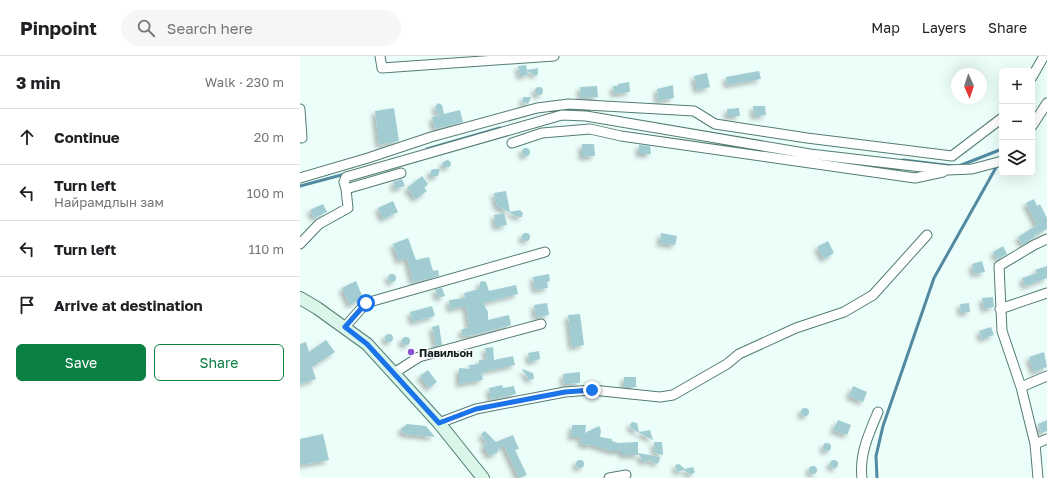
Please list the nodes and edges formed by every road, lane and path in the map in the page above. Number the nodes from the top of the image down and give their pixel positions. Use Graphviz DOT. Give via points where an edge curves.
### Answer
graph roads {
  1 [pos="380,56"];
  2 [pos="554,56"];
  3 [pos="1044,56"];
  4 [pos="1035,72"];
  5 [pos="1047,103"];
  6 [pos="300,109"];
  7 [pos="999,120"];
  8 [pos="1035,121"];
  9 [pos="302,138"];
  10 [pos="512,143"];
  11 [pos="999,162"];
  12 [pos="948,170"];
  13 [pos="401,173"];
  14 [pos="300,178"];
  15 [pos="346,189"];
  16 [pos="927,234"];
  17 [pos="1047,239"];
  18 [pos="300,244"];
  19 [pos="545,252"];
  20 [pos="1047,293"];
  21 [pos="300,298"];
  22 [pos="1000,309"];
  23 [pos="541,324"];
  24 [pos="345,327"];
  25 [pos="394,372"];
  26 [pos="1047,376"];
  27 [pos="1020,387"];
  28 [pos="878,412"];
  29 [pos="439,423"];
  30 [pos="1047,439"];
  31 [pos="1035,444"];
  32 [pos="626,475"];
  33 [pos="483,478"];
  34 [pos="609,478"];
  35 [pos="862,478"];
  36 [pos="1038,478"];
  1 -- 2 [label="street" via="382,68"];
  3 -- 4 [label="street"];
  5 -- 8 [label="street"];
  6 -- 9 [label="street"];
  7 -- 14 [label="street" via="952,156 715,124 694,111 568,104 537,108 431,137"];
  10 -- 12 [label="street" via="542,134 590,129 621,136 915,178"];
  11 -- 12 [label="street" via="972,169"];
  12 -- 15 [label="street" via="810,154 586,116 562,115 346,177"];
  13 -- 15 [label="street"];
  15 -- 18 [label="street" via="348,208 319,224"];
  16 -- 29 [label="street" via="873,295 844,312 796,328 739,354 727,364 673,395 660,397 592,390 565,392 476,409"];
  17 -- 22 [label="street" via="999,266"];
  19 -- 24 [label="street" via="366,303"];
  20 -- 22 [label="street"];
  21 -- 24 [label="main road"];
  22 -- 27 [label="street" via="1002,331"];
  23 -- 25 [label="street" via="419,357"];
  24 -- 25 [label="main road" via="367,344"];
  25 -- 29 [label="main road"];
  26 -- 27 [label="street"];
  27 -- 31 [label="street"];
  28 -- 35 [label="street" via="865,447 861,466"];
  29 -- 33 [label="main road"];
  30 -- 31 [label="street"];
  31 -- 36 [label="street"];
  32 -- 34 [label="street"];
}
